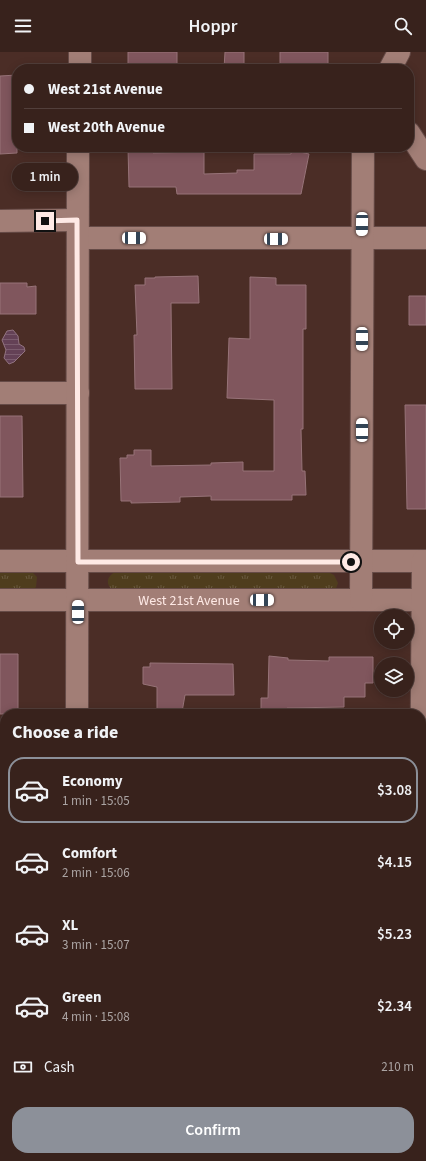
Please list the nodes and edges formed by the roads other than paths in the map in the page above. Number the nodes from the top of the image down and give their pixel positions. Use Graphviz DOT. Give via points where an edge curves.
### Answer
graph roads {
  1 [pos="80,52"];
  2 [pos="399,52"];
  3 [pos="80,64"];
  4 [pos="393,64"];
  5 [pos="414,141"];
  6 [pos="78,152"];
  7 [pos="363,152"];
  8 [pos="426,159"];
  9 [pos="0,221"];
  10 [pos="77,229"];
  11 [pos="426,238"];
  12 [pos="362,239"];
  13 [pos="0,392"];
  14 [pos="78,393"];
  15 [pos="0,561"];
  16 [pos="78,562"];
  17 [pos="361,562"];
  18 [pos="425,562"];
  19 [pos="0,600"];
  20 [pos="78,600"];
  21 [pos="361,600"];
  22 [pos="425,600"];
  23 [pos="77,709"];
  24 [pos="423,709"];
  1 -- 3 [label="street"];
  2 -- 4 [label="street"];
  5 -- 8 [label="street"];
  6 -- 10 [label="street"];
  7 -- 12 [label="street"];
  9 -- 10 [label="street"];
  10 -- 12 [label="street"];
  10 -- 14 [label="street"];
  11 -- 12 [label="street"];
  12 -- 17 [label="street"];
  13 -- 14 [label="street"];
  14 -- 16 [label="street"];
  15 -- 16 [label="street"];
  16 -- 17 [label="street"];
  16 -- 20 [label="street"];
  17 -- 18 [label="street"];
  17 -- 21 [label="street"];
  18 -- 22 [label="street"];
  19 -- 20 [label="street, West 21st Avenue"];
  20 -- 21 [label="street, West 21st Avenue"];
  20 -- 23 [label="street"];
  21 -- 22 [label="street, West 21st Avenue"];
  22 -- 24 [label="street"];
}
